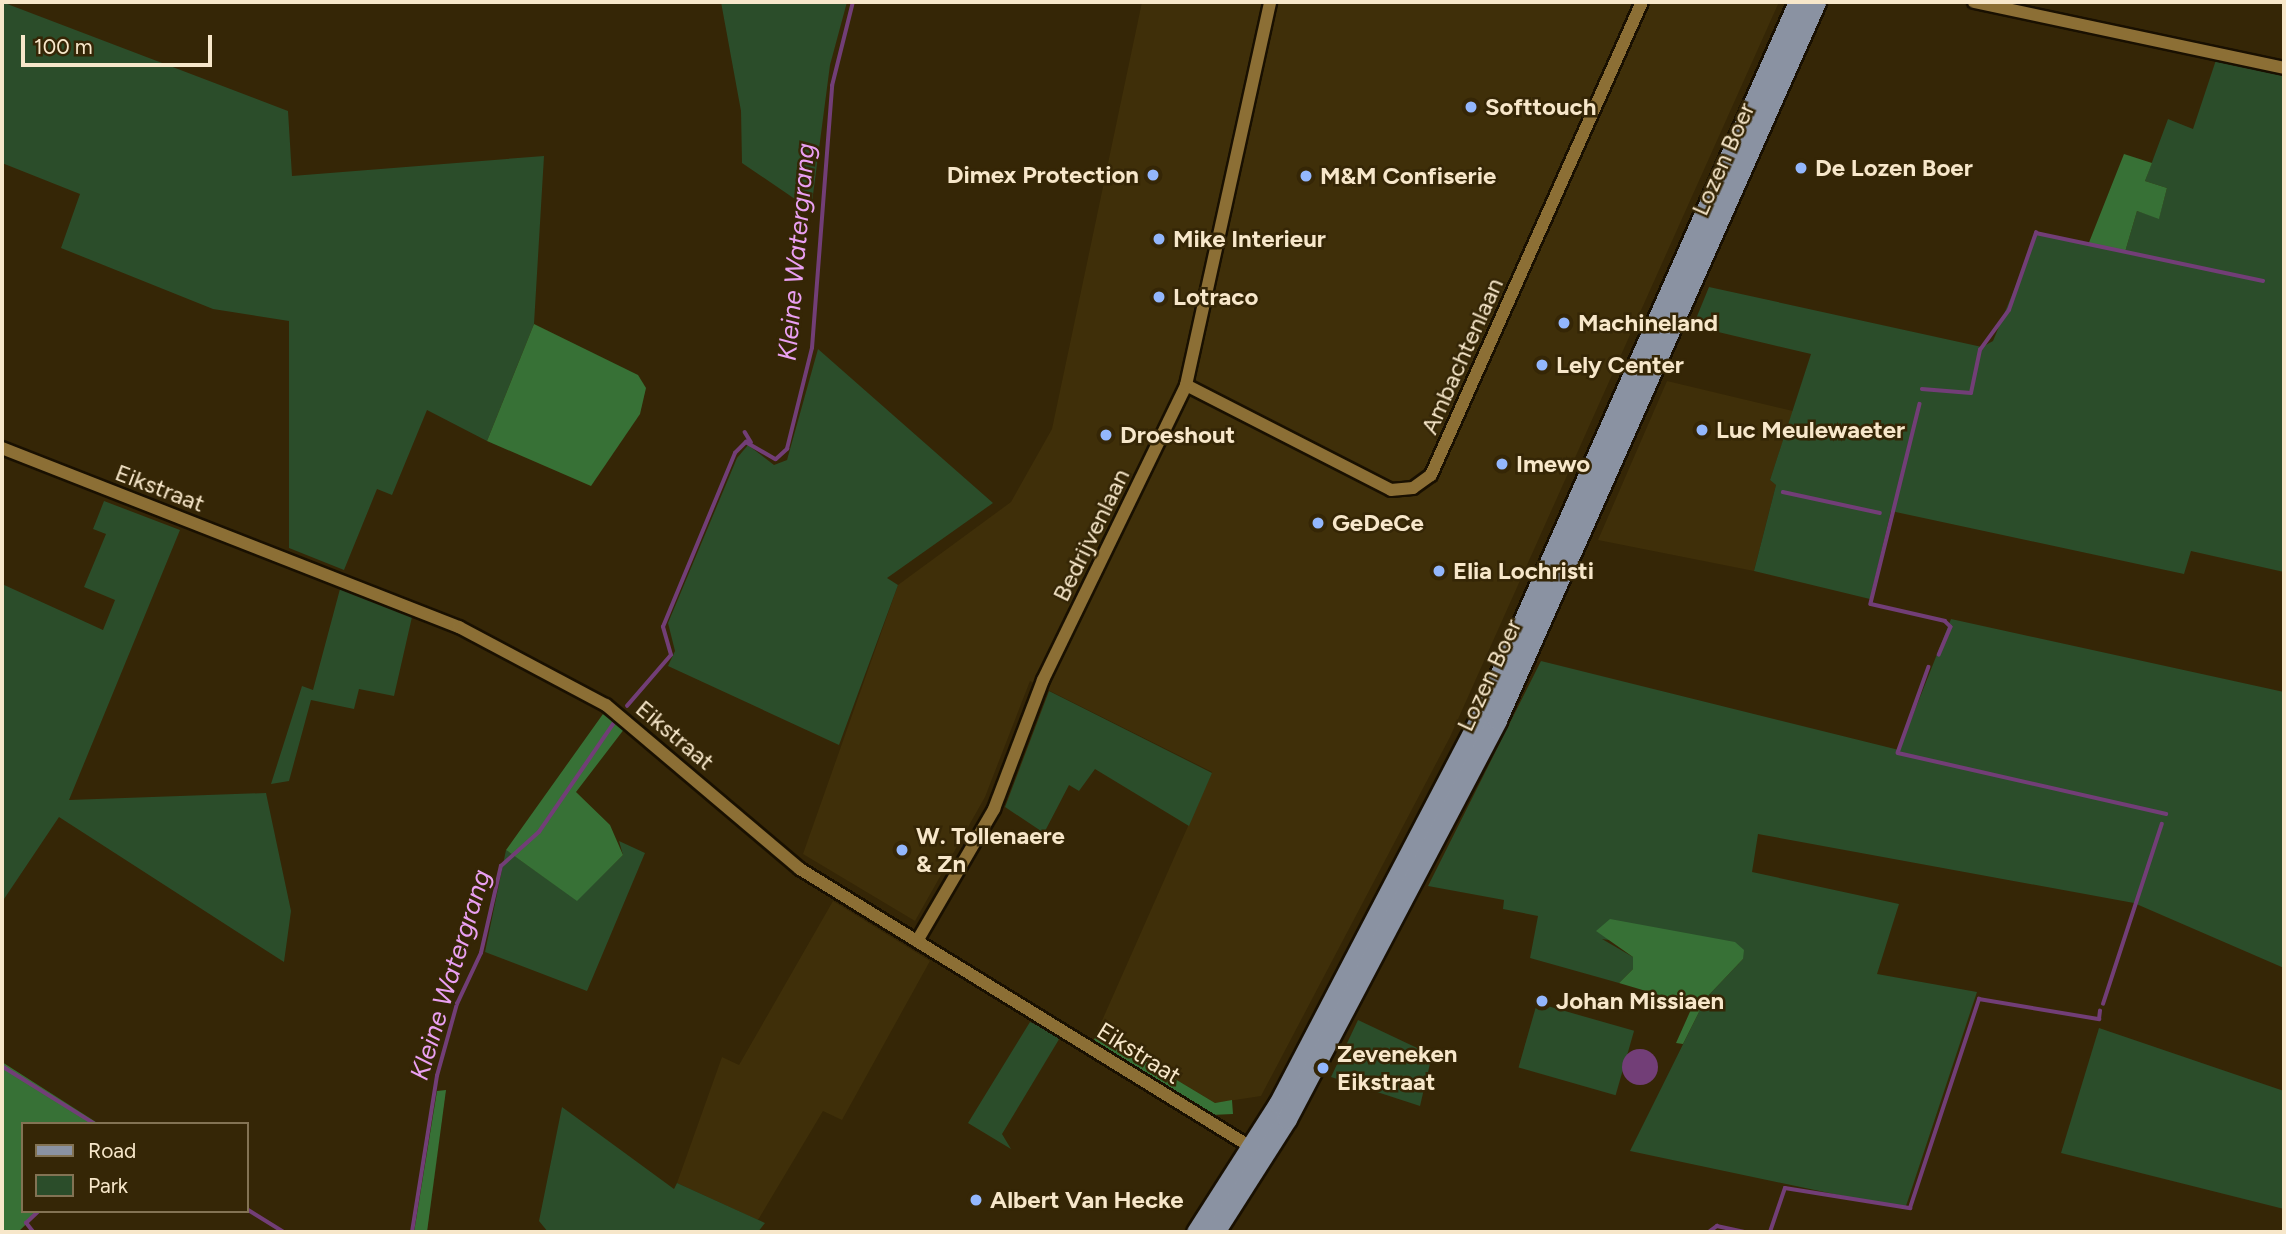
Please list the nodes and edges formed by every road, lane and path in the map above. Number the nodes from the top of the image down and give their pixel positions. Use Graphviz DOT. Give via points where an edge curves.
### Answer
graph roads {
  1 [pos="1270,2"];
  2 [pos="1642,2"];
  3 [pos="1798,2"];
  4 [pos="1816,2"];
  5 [pos="1974,2"];
  6 [pos="2284,68"];
  7 [pos="1186,385"];
  8 [pos="2,449"];
  9 [pos="917,941"];
  10 [pos="1259,1152"];
  11 [pos="1196,1232"];
  12 [pos="1216,1232"];
  1 -- 7 [label="street, Bedrijvenlaan"];
  2 -- 7 [label="street, Ambachtenlaan" via="1431,475 1413,488 1391,490"];
  3 -- 10 [label="main road, Lozen Boer" via="1482,713"];
  4 -- 10 [label="main road, Lozen Boer" via="1497,720"];
  5 -- 6 [label="street"];
  7 -- 9 [label="street, Bedrijvenlaan" via="1043,680 994,809"];
  8 -- 9 [label="street, Eikstraat" via="459,627 606,705 792,862"];
  9 -- 10 [label="street, Eikstraat"];
  10 -- 11 [label="main road"];
  10 -- 12 [label="main road, Lozen Boer"];
}
